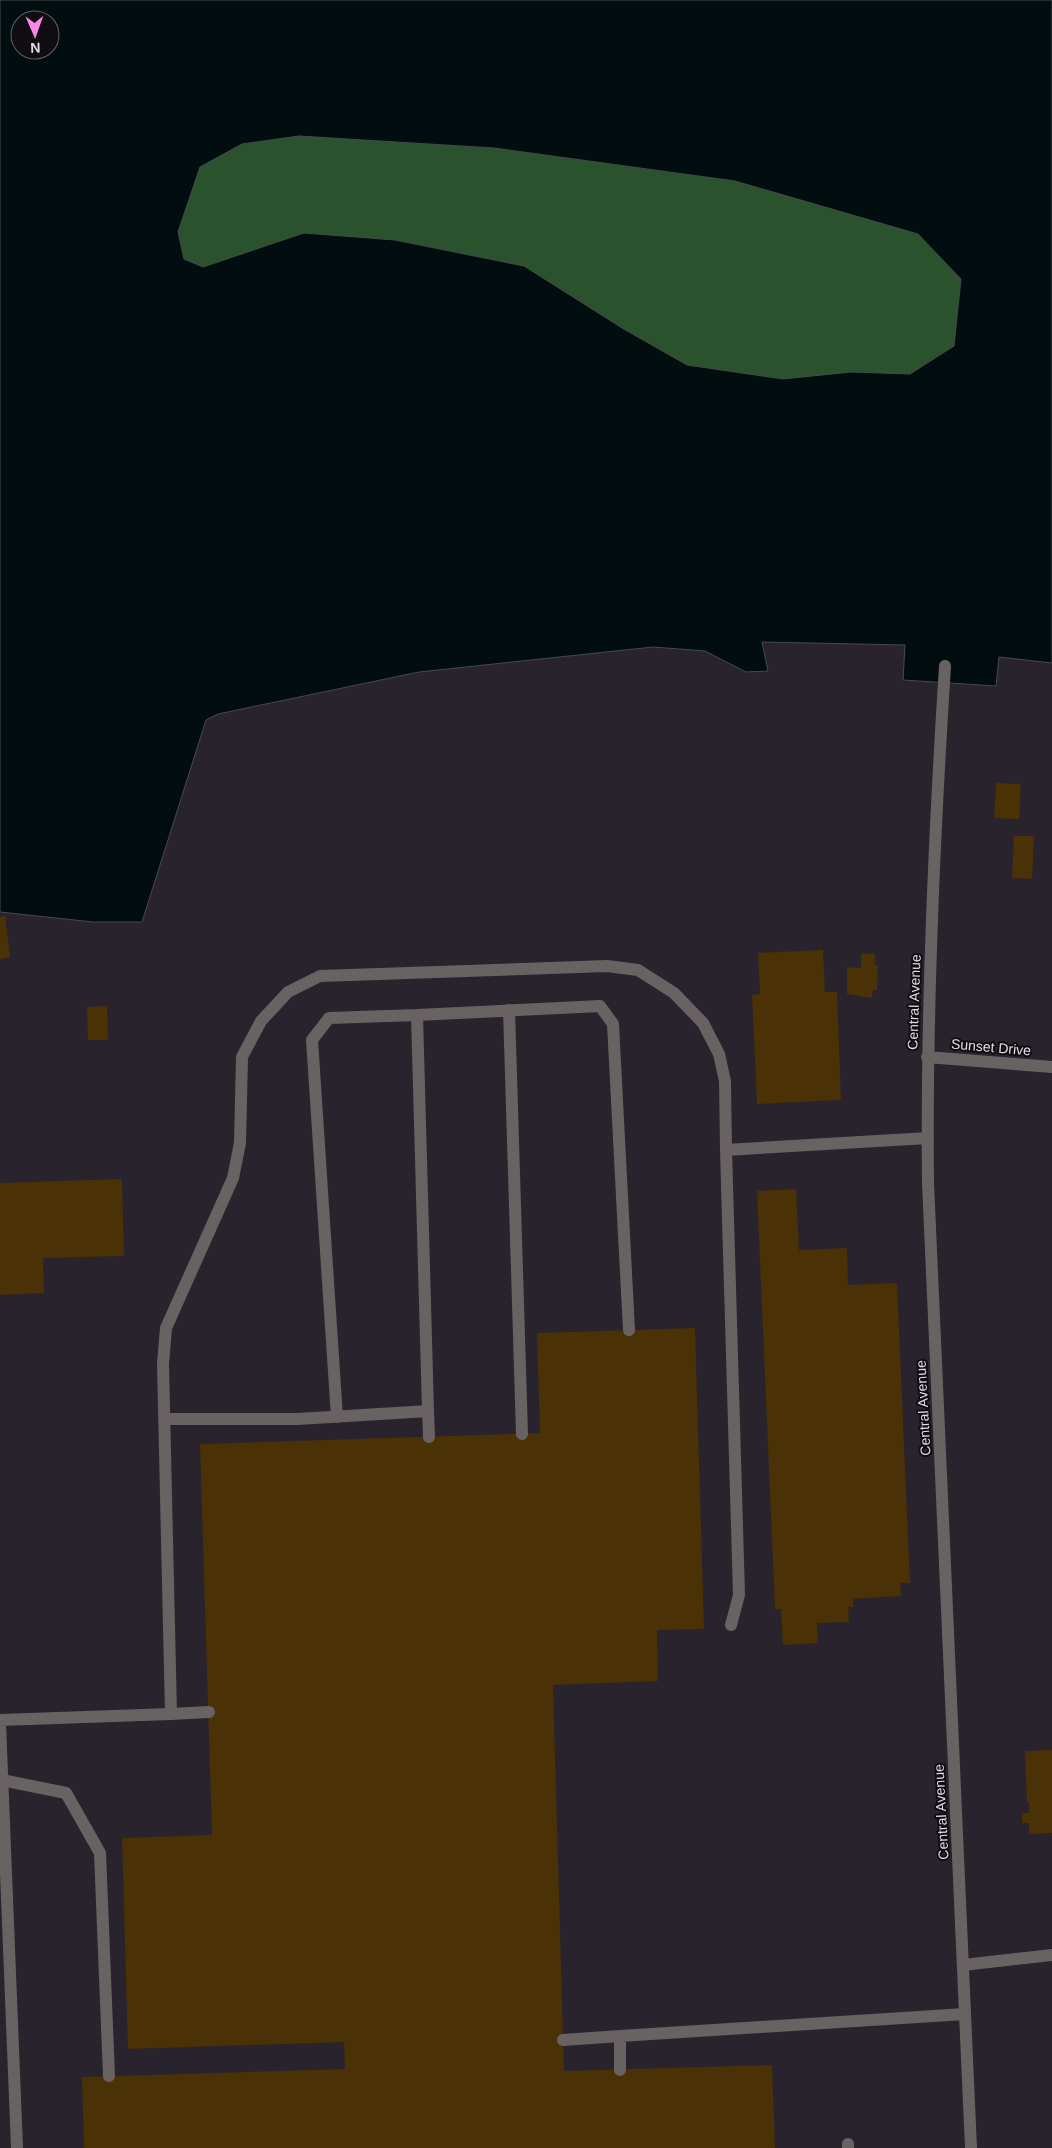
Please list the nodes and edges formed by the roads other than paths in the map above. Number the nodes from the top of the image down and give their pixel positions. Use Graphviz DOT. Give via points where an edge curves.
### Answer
graph roads {
  1 [pos="945,666"];
  2 [pos="509,1010"];
  3 [pos="418,1015"];
  4 [pos="927,1056"];
  5 [pos="1052,1067"];
  6 [pos="928,1138"];
  7 [pos="726,1150"];
  8 [pos="629,1330"];
  9 [pos="428,1411"];
  10 [pos="337,1417"];
  11 [pos="165,1418"];
  12 [pos="522,1434"];
  13 [pos="428,1437"];
  14 [pos="731,1625"];
  15 [pos="208,1712"];
  16 [pos="171,1714"];
  17 [pos="0,1721"];
  18 [pos="2,1780"];
  19 [pos="1052,1955"];
  20 [pos="963,1965"];
  21 [pos="965,2014"];
  22 [pos="620,2036"];
  23 [pos="563,2040"];
  24 [pos="620,2070"];
  25 [pos="109,2076"];
  26 [pos="17,2148"];
  27 [pos="971,2148"];
  1 -- 4 [label="street, Central Avenue" via="935,826"];
  2 -- 3 [label="street"];
  2 -- 8 [label="street" via="600,1006 613,1024"];
  2 -- 12 [label="street"];
  3 -- 9 [label="street"];
  3 -- 10 [label="street" via="329,1018 312,1040"];
  4 -- 5 [label="street, Sunset Drive"];
  4 -- 6 [label="street, Central Avenue"];
  6 -- 7 [label="street"];
  6 -- 20 [label="street, Central Avenue"];
  7 -- 11 [label="street" via="725,1082 719,1054 703,1022 674,992 638,970 607,966 320,976 288,992 262,1021 242,1057 240,1143 233,1178 166,1328 163,1364"];
  7 -- 14 [label="street" via="739,1595"];
  9 -- 10 [label="street"];
  9 -- 13 [label="street"];
  10 -- 11 [label="street"];
  11 -- 16 [label="street"];
  15 -- 16 [label="street"];
  16 -- 17 [label="street"];
  17 -- 18 [label="street"];
  18 -- 25 [label="street" via="66,1793 100,1854"];
  18 -- 26 [label="street"];
  19 -- 20 [label="street"];
  20 -- 21 [label="street, Central Avenue"];
  21 -- 22 [label="street"];
  21 -- 27 [label="street, Central Avenue"];
  22 -- 23 [label="street"];
  22 -- 24 [label="street"];
}
